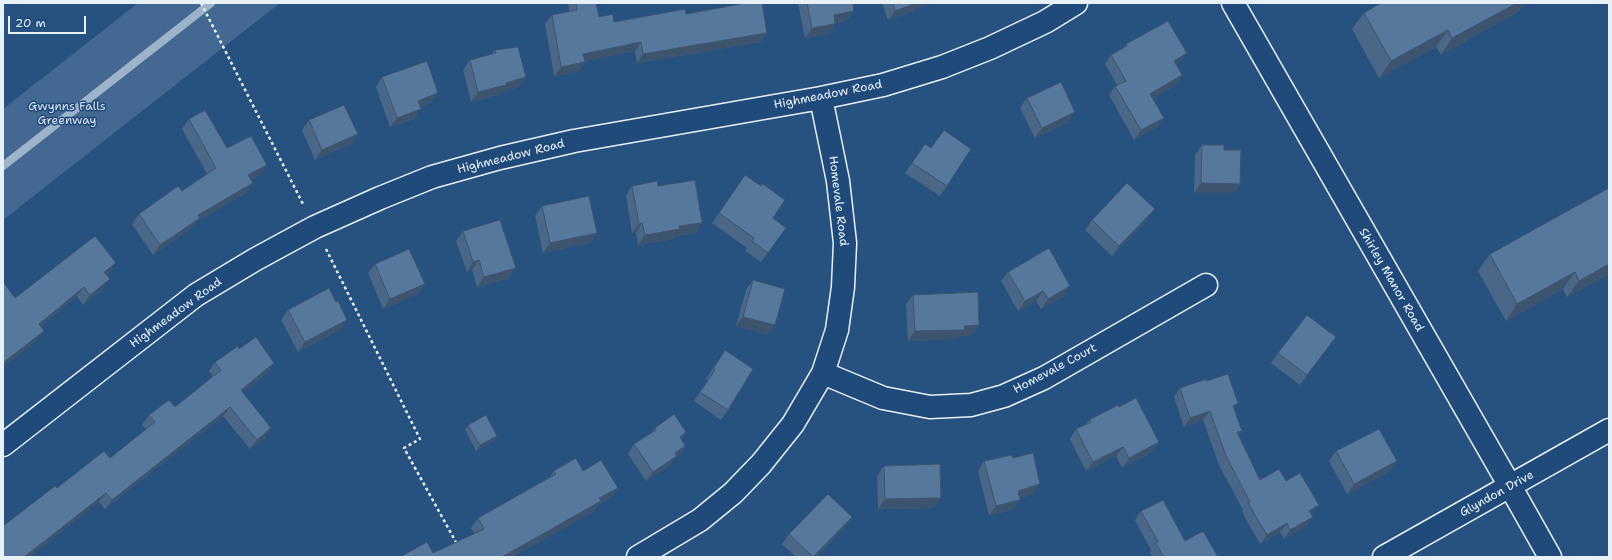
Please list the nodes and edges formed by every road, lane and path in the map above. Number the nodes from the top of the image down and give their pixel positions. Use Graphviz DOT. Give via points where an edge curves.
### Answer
graph roads {
  1 [pos="201,3"];
  2 [pos="1076,3"];
  3 [pos="1233,3"];
  4 [pos="821,98"];
  5 [pos="315,227"];
  6 [pos="1206,284"];
  7 [pos="823,373"];
  8 [pos="1609,430"];
  9 [pos="3,445"];
  10 [pos="1510,486"];
  11 [pos="461,550"];
  12 [pos="638,557"];
  13 [pos="1384,557"];
  14 [pos="1550,557"];
  1 -- 5 [label="path"];
  2 -- 4 [label="street, Highmeadow Road" via="990,48 942,67 883,85"];
  3 -- 10 [label="street, Shirley Manor Road"];
  4 -- 5 [label="street, Highmeadow Road" via="574,141 500,158 432,177"];
  4 -- 7 [label="street, Homevale Road" via="838,181 845,243 844,287 837,330"];
  5 -- 9 [label="street, Highmeadow Road" via="196,295"];
  5 -- 11 [label="path" via="420,439 404,448"];
  6 -- 7 [label="street, Homevale Court" via="1044,378 1004,396 971,405 930,407 883,398"];
  7 -- 12 [label="street, Homevale Road" via="793,424 761,464 733,493 700,520"];
  8 -- 10 [label="street, Glyndon Drive"];
  10 -- 13 [label="street, Glyndon Drive"];
  10 -- 14 [label="street, Shirley Manor Road"];
}
